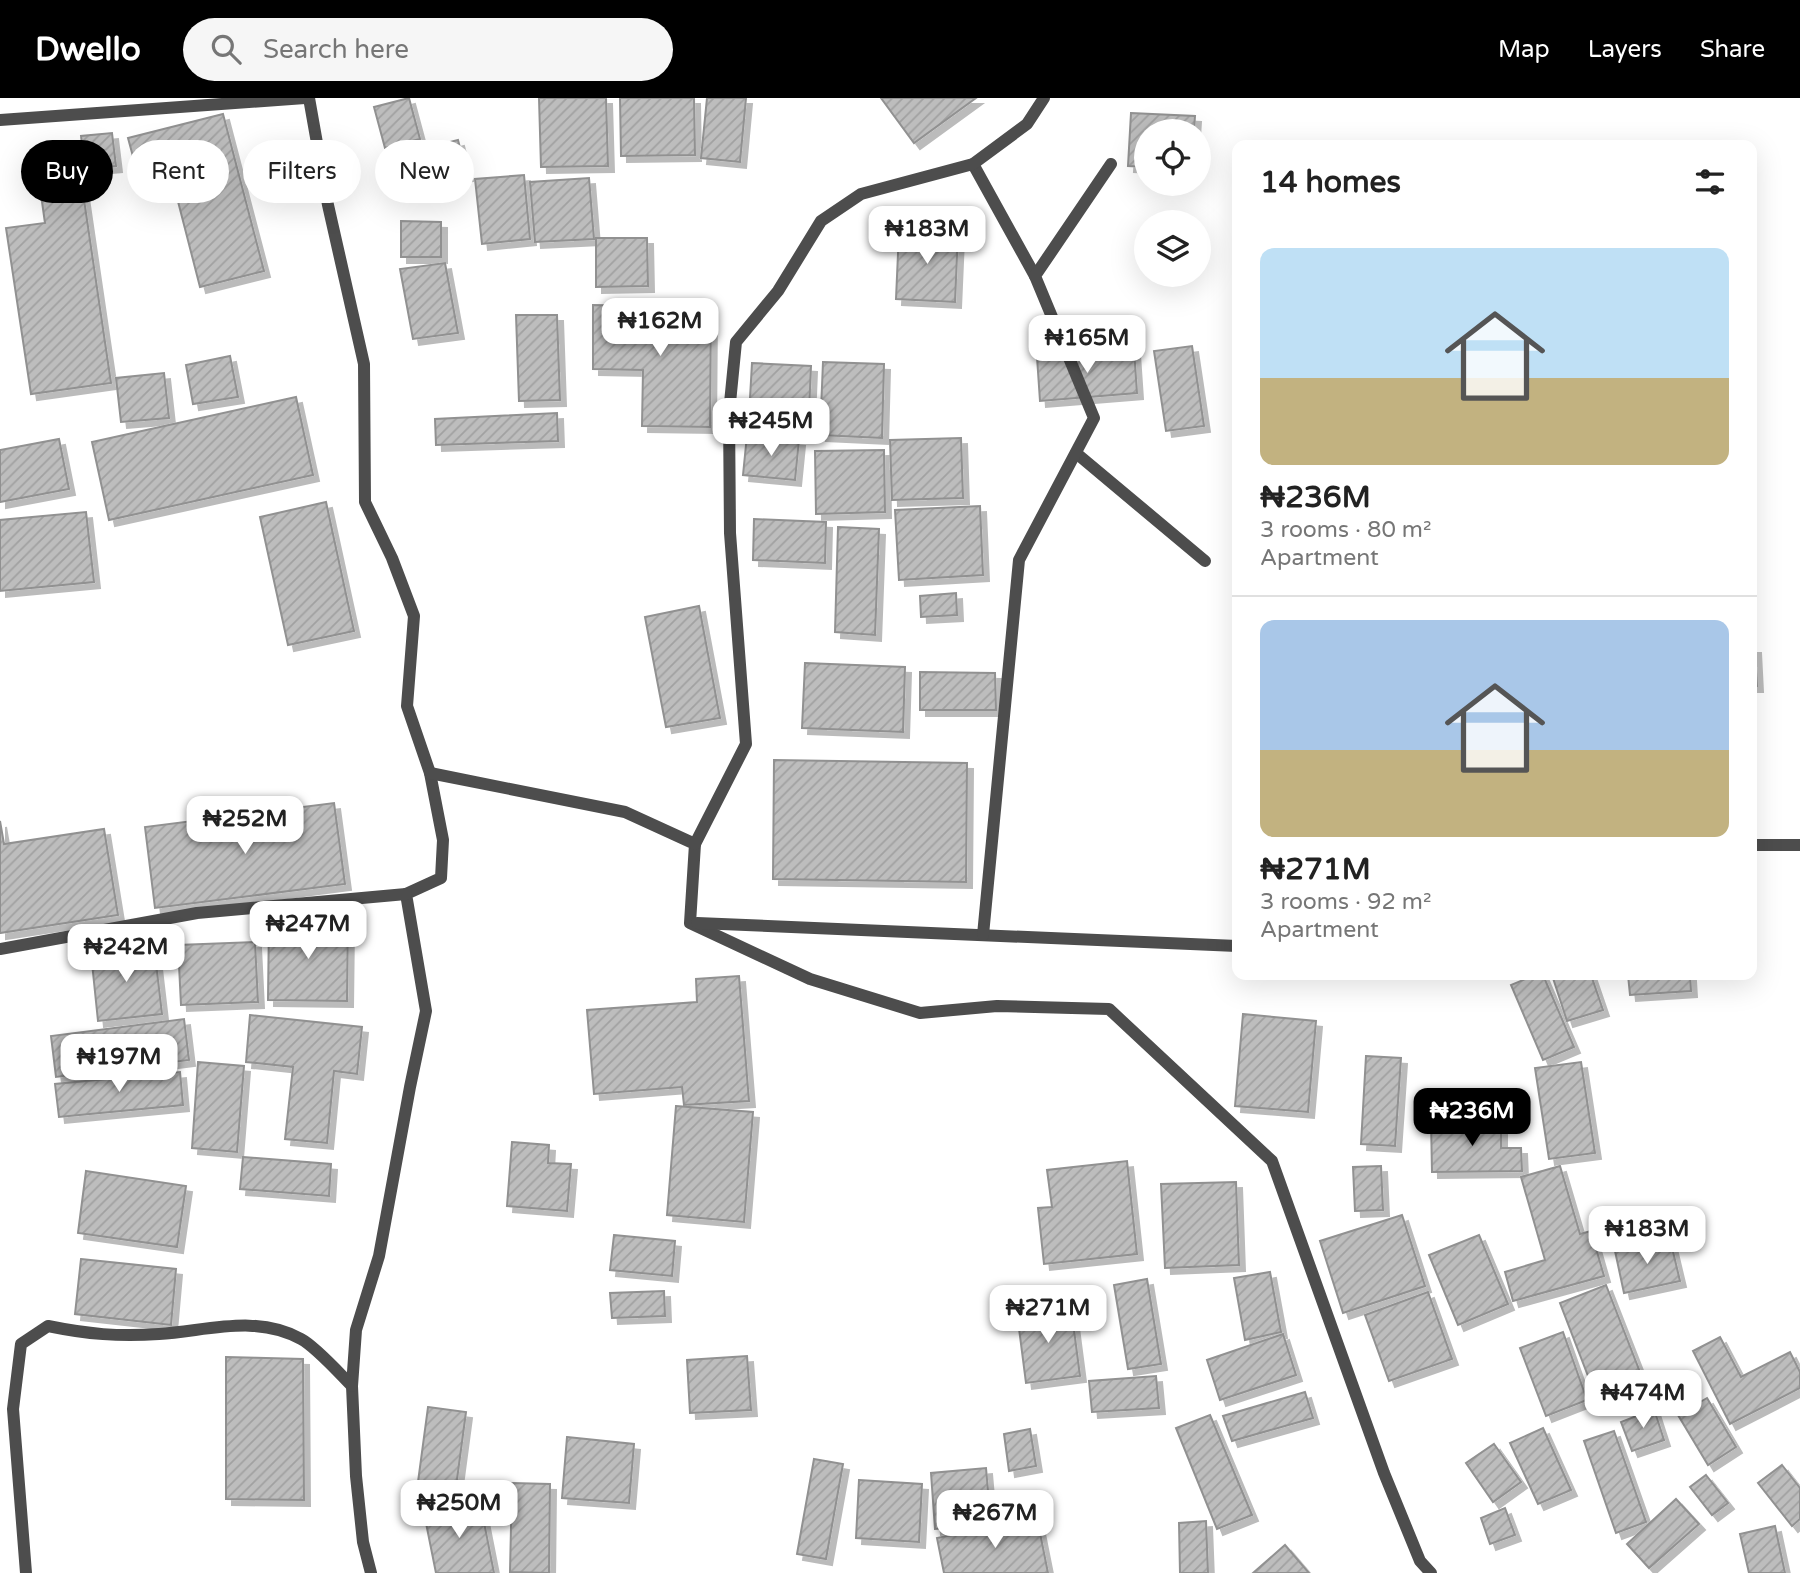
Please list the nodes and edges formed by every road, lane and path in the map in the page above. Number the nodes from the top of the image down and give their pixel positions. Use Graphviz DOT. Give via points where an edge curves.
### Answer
graph roads {
  1 [pos="307,98"];
  2 [pos="1044,98"];
  3 [pos="0,120"];
  4 [pos="973,164"];
  5 [pos="1111,164"];
  6 [pos="1035,276"];
  7 [pos="1076,453"];
  8 [pos="1205,561"];
  9 [pos="430,772"];
  10 [pos="695,844"];
  11 [pos="1757,845"];
  12 [pos="1800,845"];
  13 [pos="406,894"];
  14 [pos="690,923"];
  15 [pos="983,934"];
  16 [pos="1232,946"];
  17 [pos="0,949"];
  18 [pos="352,1386"];
  19 [pos="26,1573"];
  20 [pos="371,1573"];
  21 [pos="1431,1573"];
  1 -- 3 [label="street"];
  1 -- 9 [label="street" via="364,364 365,502 414,616 407,706"];
  2 -- 4 [label="street" via="1027,124"];
  4 -- 6 [label="street"];
  4 -- 10 [label="street" via="861,194 821,222 778,291 736,342 729,413 730,533 746,744"];
  5 -- 6 [label="street"];
  6 -- 7 [label="street" via="1094,418"];
  7 -- 8 [label="street"];
  7 -- 15 [label="street" via="1019,560"];
  9 -- 10 [label="street" via="625,812"];
  9 -- 13 [label="street" via="443,841 440,878"];
  10 -- 14 [label="street"];
  11 -- 12 [label="street"];
  13 -- 17 [label="street" via="197,913"];
  13 -- 18 [label="street" via="426,1012 379,1256 356,1330"];
  14 -- 15 [label="street"];
  14 -- 21 [label="street" via="810,979 920,1013 998,1006 1109,1009 1272,1161 1384,1473 1420,1561"];
  15 -- 16 [label="street"];
  18 -- 19 [label="street" via="302,1339 264,1326 92,1335 48,1326 21,1344 13,1409"];
  18 -- 20 [label="street" via="356,1476"];
}
